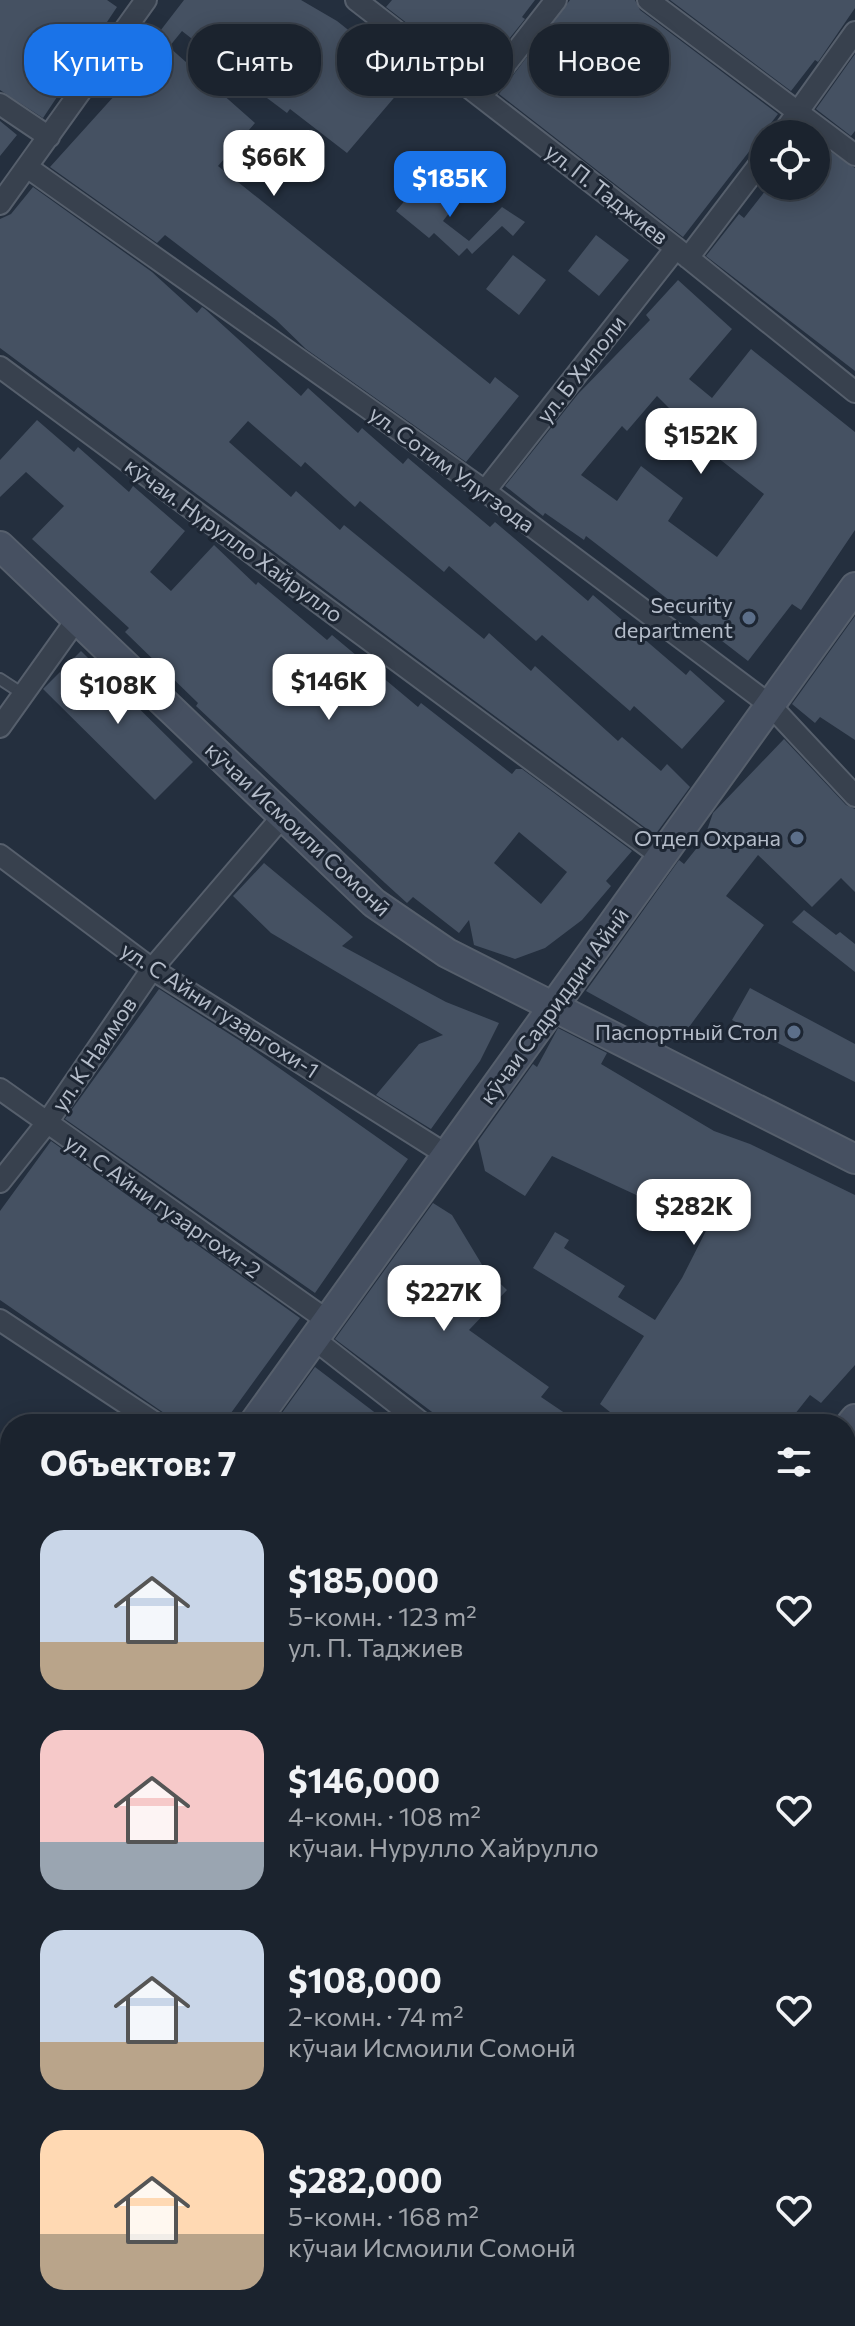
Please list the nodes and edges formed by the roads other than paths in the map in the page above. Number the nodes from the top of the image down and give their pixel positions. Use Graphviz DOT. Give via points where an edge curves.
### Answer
graph roads {
  1 [pos="356,0"];
  2 [pos="556,0"];
  3 [pos="648,0"];
  4 [pos="137,3"];
  5 [pos="387,24"];
  6 [pos="855,32"];
  7 [pos="513,55"];
  8 [pos="481,96"];
  9 [pos="0,104"];
  10 [pos="798,112"];
  11 [pos="792,120"];
  12 [pos="49,137"];
  13 [pos="855,155"];
  14 [pos="27,167"];
  15 [pos="750,174"];
  16 [pos="0,204"];
  17 [pos="682,253"];
  18 [pos="0,367"];
  19 [pos="855,392"];
  20 [pos="485,491"];
  21 [pos="0,546"];
  22 [pos="855,587"];
  23 [pos="77,619"];
  24 [pos="0,679"];
  25 [pos="23,694"];
  26 [pos="770,705"];
  27 [pos="0,727"];
  28 [pos="855,796"];
  29 [pos="282,817"];
  30 [pos="0,855"];
  31 [pos="661,856"];
  32 [pos="152,969"];
  33 [pos="554,1007"];
  34 [pos="0,1089"];
  35 [pos="46,1124"];
  36 [pos="447,1155"];
  37 [pos="855,1159"];
  38 [pos="0,1182"];
  39 [pos="0,1320"];
  40 [pos="321,1330"];
  41 [pos="142,1414"];
  42 [pos="260,1414"];
  43 [pos="412,1414"];
  1 -- 5 [label="street, ул. П. Таджиев"];
  2 -- 7 [label="street"];
  3 -- 10 [label="street"];
  4 -- 12 [label="street"];
  6 -- 10 [label="street"];
  8 -- 17 [label="street, ул. П. Таджиев"];
  9 -- 12 [label="street"];
  10 -- 11 [label="street"];
  10 -- 13 [label="street"];
  12 -- 14 [label="street"];
  14 -- 16 [label="street"];
  14 -- 20 [label="street, ул. Сотим Улугзода"];
  15 -- 17 [label="street, ул. Б Хилоли"];
  17 -- 19 [label="street, ул. П. Таджиев"];
  17 -- 20 [label="street, ул. Б Хилоли"];
  18 -- 31 [label="street, кӯчаи. Нурулло Хайрулло"];
  20 -- 26 [label="street, ул. Сотим Улугзода"];
  21 -- 23 [label="street, кӯчаи Исмоили Сомонӣ"];
  22 -- 26 [label="street, кӯчаи Садриддин Айнӣ"];
  23 -- 25 [label="street"];
  23 -- 29 [label="street, кӯчаи Исмоили Сомонӣ"];
  24 -- 25 [label="lane"];
  25 -- 27 [label="street"];
  26 -- 28 [label="street, ул. Сотим Улугзода"];
  26 -- 31 [label="street, кӯчаи Садриддин Айнӣ"];
  29 -- 32 [label="street, ул. К Наимов"];
  29 -- 33 [label="street, кӯчаи Исмоили Сомонӣ" via="374,903 447,953"];
  30 -- 32 [label="street, ул. С Айни гузаргохи-1"];
  31 -- 33 [label="street, кӯчаи Садриддин Айнӣ"];
  32 -- 35 [label="street, ул. К Наимов"];
  32 -- 36 [label="street, ул. С Айни гузаргохи-1"];
  33 -- 36 [label="street, кӯчаи Садриддин Айнӣ"];
  33 -- 37 [label="street, кӯчаи Исмоили Сомонӣ"];
  34 -- 35 [label="street, ул. С Айни гузаргохи-2"];
  35 -- 38 [label="street, ул. К Наимов"];
  35 -- 40 [label="street, ул. С Айни гузаргохи-2"];
  36 -- 40 [label="street, кӯчаи Садриддин Айнӣ"];
  39 -- 41 [label="street"];
  40 -- 42 [label="street, кӯчаи Садриддин Айнӣ"];
  40 -- 43 [label="street, ул. С Айни гузаргохи-2"];
}
